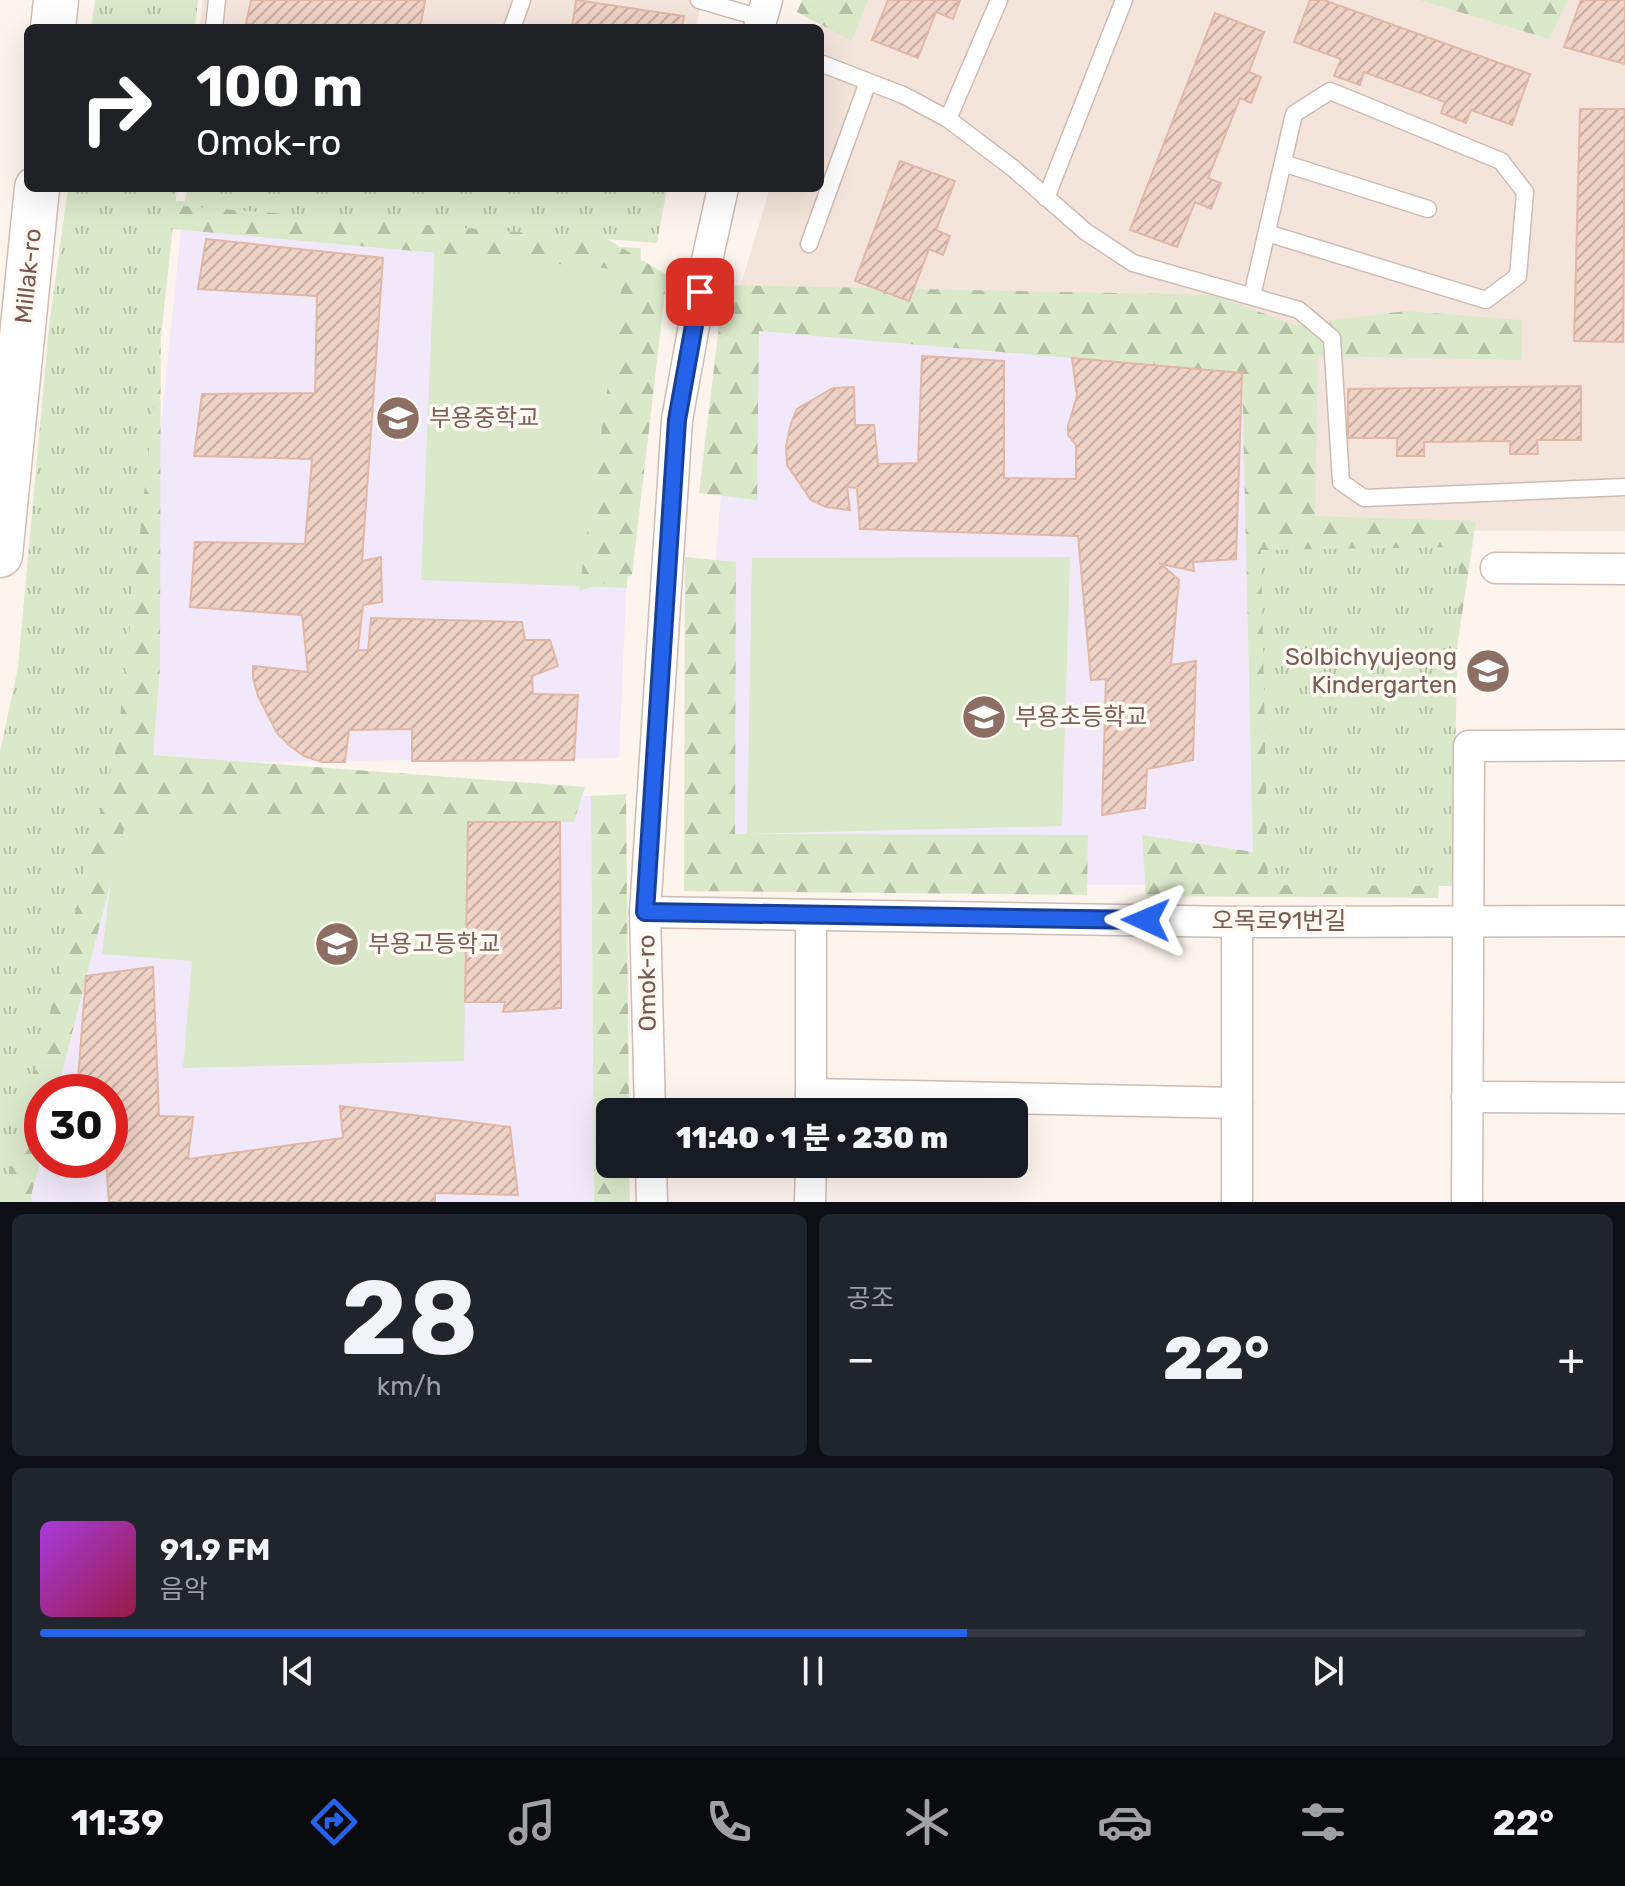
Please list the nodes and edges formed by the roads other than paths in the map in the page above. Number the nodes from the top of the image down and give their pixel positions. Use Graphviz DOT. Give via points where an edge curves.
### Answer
graph roads {
  1 [pos="56,0"];
  2 [pos="217,0"];
  3 [pos="522,0"];
  4 [pos="699,0"];
  5 [pos="999,0"];
  6 [pos="1124,0"];
  7 [pos="763,15"];
  8 [pos="53,24"];
  9 [pos="214,24"];
  10 [pos="513,24"];
  11 [pos="824,65"];
  12 [pos="868,82"];
  13 [pos="948,119"];
  14 [pos="1283,163"];
  15 [pos="37,192"];
  16 [pos="722,192"];
  17 [pos="1046,198"];
  18 [pos="1428,209"];
  19 [pos="1267,233"];
  20 [pos="809,244"];
  21 [pos="1252,296"];
  22 [pos="1625,487"];
  23 [pos="0,555"];
  24 [pos="1496,568"];
  25 [pos="1625,569"];
  26 [pos="1625,745"];
  27 [pos="645,912"];
  28 [pos="811,915"];
  29 [pos="1467,920"];
  30 [pos="1625,921"];
  31 [pos="1237,922"];
  32 [pos="1467,1097"];
  33 [pos="650,1098"];
  34 [pos="811,1098"];
  35 [pos="1625,1098"];
  36 [pos="1028,1103"];
  37 [pos="1237,1103"];
  38 [pos="651,1178"];
  39 [pos="811,1178"];
  40 [pos="652,1202"];
  41 [pos="810,1202"];
  42 [pos="1237,1202"];
  43 [pos="1467,1202"];
  1 -- 8 [label="main road"];
  2 -- 9 [label="lane"];
  3 -- 10 [label="lane"];
  4 -- 7 [label="lane"];
  5 -- 13 [label="lane"];
  6 -- 17 [label="lane"];
  11 -- 12 [label="lane"];
  12 -- 13 [label="lane"];
  12 -- 20 [label="lane"];
  13 -- 17 [label="lane"];
  14 -- 18 [label="lane"];
  14 -- 19 [label="lane"];
  14 -- 19 [label="lane" via="1294,114 1330,91 1501,161 1525,192 1518,276 1486,300"];
  15 -- 23 [label="main road, Millak-ro"];
  16 -- 27 [label="street, Omok-ro" via="677,420"];
  17 -- 21 [label="lane" via="1133,263"];
  19 -- 21 [label="lane"];
  21 -- 22 [label="lane" via="1299,310 1332,338 1341,482 1364,498"];
  24 -- 25 [label="street"];
  26 -- 29 [label="street" via="1469,746"];
  27 -- 28 [label="street, 오목로91번길"];
  27 -- 33 [label="street, Omok-ro"];
  28 -- 31 [label="street, 오목로91번길"];
  28 -- 34 [label="street"];
  29 -- 30 [label="street, 오목로91번길"];
  29 -- 31 [label="street, 오목로91번길"];
  29 -- 32 [label="street"];
  31 -- 37 [label="street"];
  32 -- 35 [label="street"];
  32 -- 43 [label="street"];
  36 -- 37 [label="street"];
  37 -- 42 [label="street"];
  38 -- 40 [label="street"];
  39 -- 41 [label="street"];
}
